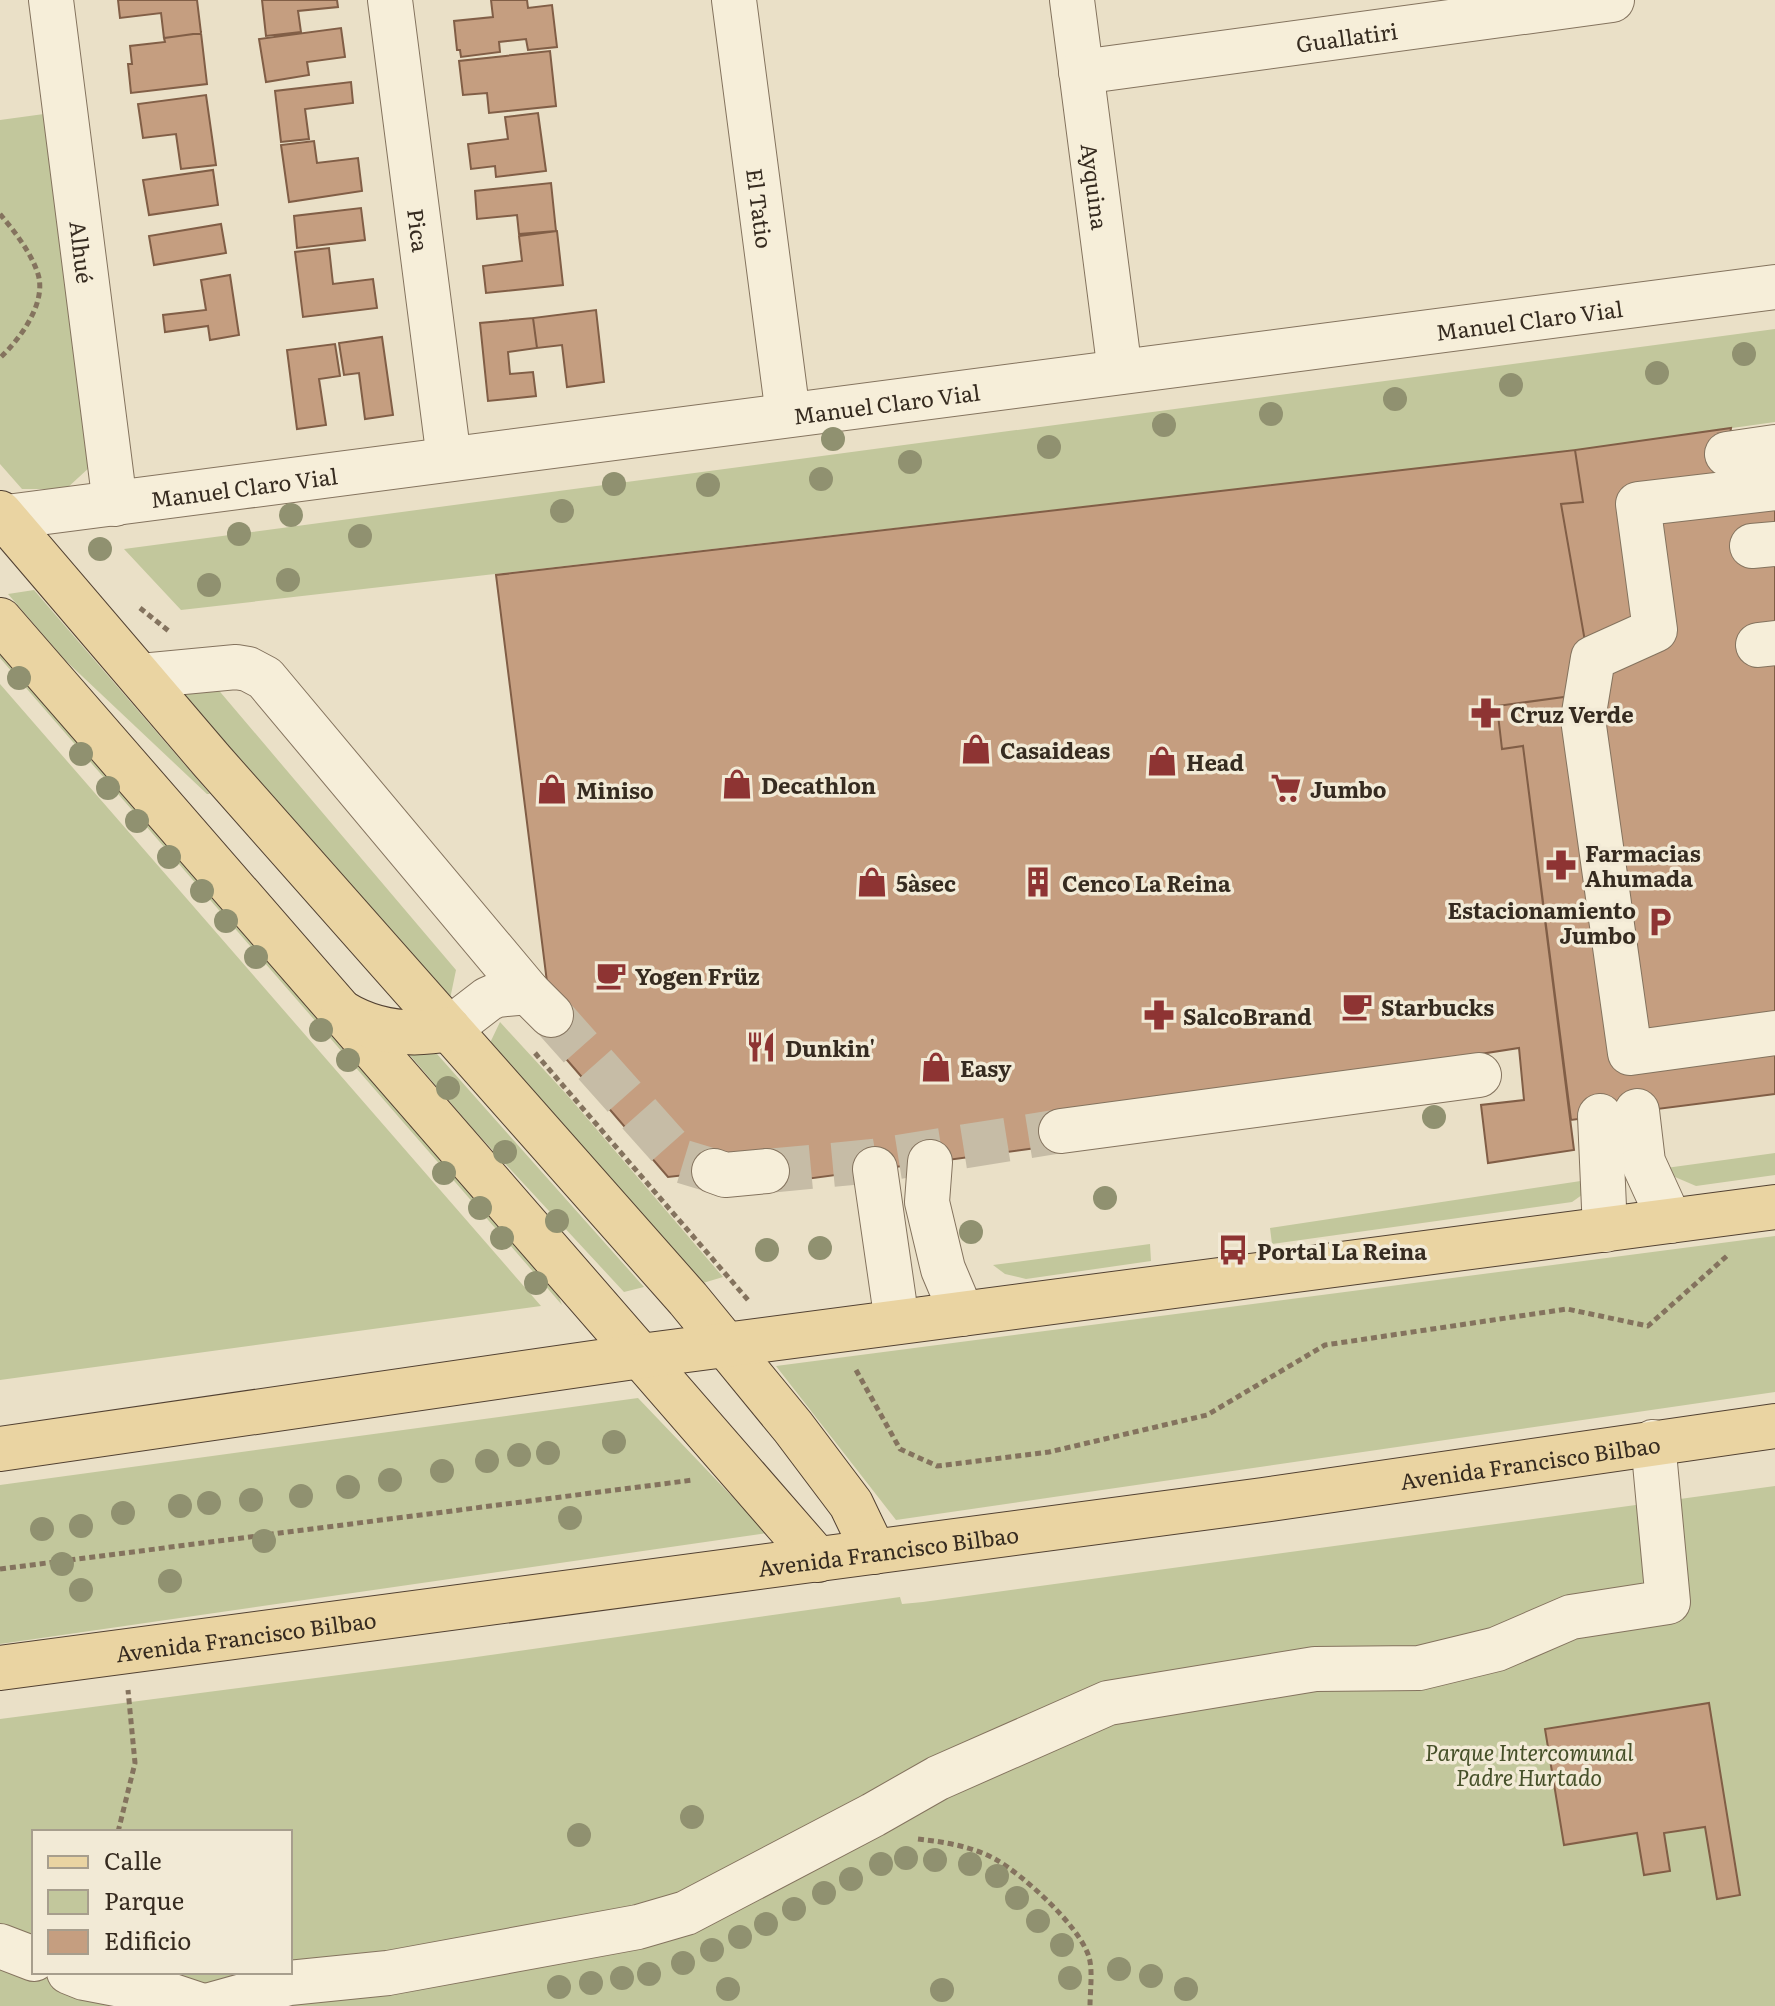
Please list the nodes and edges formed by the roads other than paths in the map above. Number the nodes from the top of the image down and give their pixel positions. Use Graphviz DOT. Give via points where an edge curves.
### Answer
graph roads {
  1 [pos="51,0"];
  2 [pos="390,0"];
  3 [pos="734,0"];
  4 [pos="1072,0"];
  5 [pos="1612,0"];
  6 [pos="1081,72"];
  7 [pos="1775,287"];
  8 [pos="1120,372"];
  9 [pos="788,415"];
  10 [pos="1775,447"];
  11 [pos="449,459"];
  12 [pos="1747,478"];
  13 [pos="115,504"];
  14 [pos="1,516"];
  15 [pos="0,620"];
  16 [pos="141,676"];
  17 [pos="341,1012"];
  18 [pos="449,1029"];
  19 [pos="1775,1033"];
  20 [pos="1479,1075"];
  21 [pos="1061,1131"];
  22 [pos="930,1162"];
  23 [pos="875,1169"];
  24 [pos="714,1171"];
  25 [pos="767,1171"];
  26 [pos="1775,1207"];
  27 [pos="1670,1221"];
  28 [pos="1605,1230"];
  29 [pos="962,1314"];
  30 [pos="897,1322"];
  31 [pos="725,1345"];
  32 [pos="641,1356"];
  33 [pos="1775,1426"];
  34 [pos="1653,1442"];
  35 [pos="0,1449"];
  36 [pos="874,1552"];
  37 [pos="818,1560"];
  38 [pos="0,1668"];
  39 [pos="0,1946"];
  40 [pos="32,1958"];
  41 [pos="74,1974"];
  42 [pos="205,2006"];
  1 -- 13 [label="street, Alhué"];
  2 -- 11 [label="street, Pica"];
  3 -- 9 [label="street, El Tatio"];
  4 -- 6 [label="street, Ayquina"];
  5 -- 6 [label="street, Guallatiri"];
  6 -- 8 [label="street, Ayquina"];
  7 -- 8 [label="street, Manuel Claro Vial"];
  8 -- 9 [label="street, Manuel Claro Vial"];
  9 -- 11 [label="street, Manuel Claro Vial"];
  10 -- 12 [label="street"];
  11 -- 13 [label="street, Manuel Claro Vial"];
  12 -- 19 [label="street" via="1638,504 1655,630 1593,658 1583,719 1630,1053"];
  13 -- 14 [label="street, Manuel Claro Vial"];
  14 -- 16 [label="main road"];
  15 -- 17 [label="main road"];
  16 -- 18 [label="main road"];
  16 -- 18 [label="street" via="236,667 265,678 540,1003 497,995"];
  17 -- 18 [label="main road" via="385,1030"];
  17 -- 32 [label="main road"];
  18 -- 31 [label="main road"];
  20 -- 21 [label="street"];
  22 -- 29 [label="street" via="927,1202 943,1269"];
  23 -- 30 [label="street"];
  24 -- 25 [label="street"];
  26 -- 27 [label="main road"];
  27 -- 28 [label="main road"];
  27 -- 28 [label="street" via="1619,1114"];
  28 -- 29 [label="main road"];
  29 -- 30 [label="main road"];
  30 -- 31 [label="main road"];
  31 -- 32 [label="main road"];
  31 -- 36 [label="main road" via="851,1504"];
  32 -- 35 [label="main road"];
  32 -- 37 [label="main road"];
  33 -- 34 [label="main road, Avenida Francisco Bilbao"];
  34 -- 36 [label="main road, Avenida Francisco Bilbao"];
  34 -- 42 [label="street" via="1668,1602 1571,1617 1497,1649 1419,1668 1315,1669 1108,1703 938,1778 686,1913 638,1927 388,1973 289,1983"];
  36 -- 37 [label="main road, Avenida Francisco Bilbao"];
  37 -- 38 [label="main road, Avenida Francisco Bilbao"];
  39 -- 40 [label="street"];
  41 -- 42 [label="street"];
}
